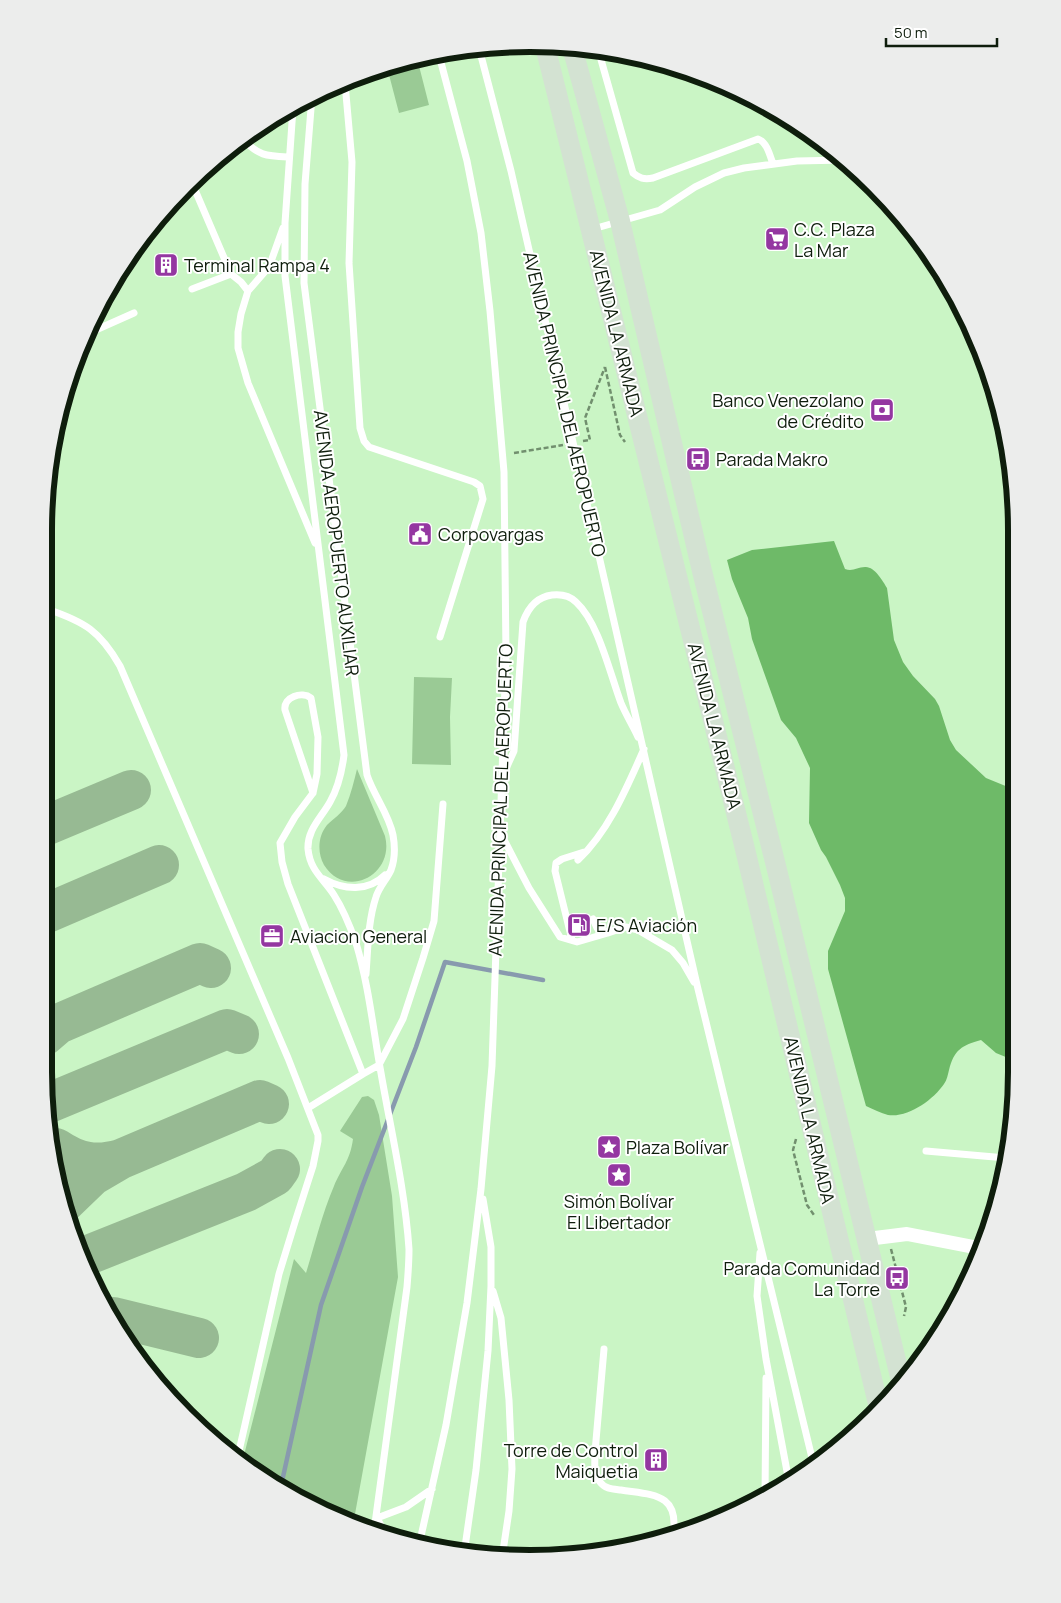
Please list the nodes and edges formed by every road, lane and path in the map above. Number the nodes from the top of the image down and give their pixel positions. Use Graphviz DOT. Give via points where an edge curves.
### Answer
graph roads {
  1 [pos="547,53"];
  2 [pos="574,55"];
  3 [pos="481,56"];
  4 [pos="601,58"];
  5 [pos="441,61"];
  6 [pos="346,90"];
  7 [pos="311,106"];
  8 [pos="292,117"];
  9 [pos="248,145"];
  10 [pos="289,157"];
  11 [pos="833,160"];
  12 [pos="773,164"];
  13 [pos="195,191"];
  14 [pos="620,221"];
  15 [pos="284,223"];
  16 [pos="591,230"];
  17 [pos="231,274"];
  18 [pos="192,289"];
  19 [pos="248,291"];
  20 [pos="134,313"];
  21 [pos="97,329"];
  22 [pos="319,552"];
  23 [pos="52,611"];
  24 [pos="440,637"];
  25 [pos="644,749"];
  26 [pos="502,777"];
  27 [pos="312,793"];
  28 [pos="443,804"];
  29 [pos="500,832"];
  30 [pos="588,851"];
  31 [pos="578,860"];
  32 [pos="391,870"];
  33 [pos="318,876"];
  34 [pos="593,919"];
  35 [pos="608,933"];
  36 [pos="572,940"];
  37 [pos="366,979"];
  38 [pos="698,988"];
  39 [pos="379,1065"];
  40 [pos="363,1074"];
  41 [pos="308,1108"];
  42 [pos="926,1151"];
  43 [pos="1000,1158"];
  44 [pos="481,1189"];
  45 [pos="867,1239"];
  46 [pos="761,1245"];
  47 [pos="975,1247"];
  48 [pos="491,1286"];
  49 [pos="604,1349"];
  50 [pos="766,1359"];
  51 [pos="900,1376"];
  52 [pos="877,1401"];
  53 [pos="239,1451"];
  54 [pos="812,1458"];
  55 [pos="788,1475"];
  56 [pos="765,1488"];
  57 [pos="432,1489"];
  58 [pos="377,1518"];
  59 [pos="376,1524"];
  60 [pos="381,1526"];
  61 [pos="675,1528"];
  62 [pos="421,1537"];
  63 [pos="465,1546"];
  64 [pos="504,1549"];
  1 -- 16 [label="main road, AVENIDA LA ARMADA"];
  2 -- 14 [label="main road, AVENIDA LA ARMADA"];
  3 -- 25 [label="lane, AVENIDA PRINCIPAL DEL AEROPUERTO" via="511,170"];
  4 -- 12 [label="lane" via="633,173 638,177 653,178 754,140 762,140"];
  5 -- 26 [label="lane, AVENIDA PRINCIPAL DEL AEROPUERTO" via="467,161 481,233 504,472 506,656"];
  6 -- 24 [label="lane" via="352,162 349,263 360,428 364,442 474,482 480,486 483,499"];
  7 -- 32 [label="lane, AVENIDA AEROPUERTO AUXILIAR" via="305,184 304,283 367,775 393,834 395,850"];
  8 -- 10 [label="lane, AVENIDA AEROPUERTO AUXILIAR"];
  9 -- 10 [label="lane" via="261,154"];
  10 -- 15 [label="lane, AVENIDA AEROPUERTO AUXILIAR"];
  11 -- 12 [label="lane"];
  12 -- 14 [label="lane" via="724,173 660,210"];
  13 -- 17 [label="lane"];
  14 -- 16 [label="lane"];
  14 -- 45 [label="main road, AVENIDA LA ARMADA"];
  15 -- 19 [label="lane" via="269,267"];
  15 -- 22 [label="lane, AVENIDA AEROPUERTO AUXILIAR" via="284,276"];
  16 -- 52 [label="main road, AVENIDA LA ARMADA" via="744,845"];
  17 -- 18 [label="lane"];
  17 -- 19 [label="lane"];
  19 -- 22 [label="lane" via="238,332 242,364"];
  20 -- 21 [label="lane"];
  22 -- 33 [label="lane, AVENIDA AEROPUERTO AUXILIAR" via="344,756 331,802 312,828 309,841 310,858"];
  23 -- 41 [label="lane" via="88,626 110,648 120,666"];
  25 -- 26 [label="lane" via="622,705 584,610 569,596 548,596 531,605 523,622 514,752"];
  25 -- 30 [label="lane" via="626,789"];
  25 -- 38 [label="lane, AVENIDA PRINCIPAL DEL AEROPUERTO"];
  26 -- 29 [label="lane, AVENIDA PRINCIPAL DEL AEROPUERTO"];
  27 -- 27 [label="lane" via="284,710 286,702 299,695 311,698 318,737 317,774"];
  27 -- 40 [label="lane" via="280,843 282,862"];
  28 -- 39 [label="lane" via="434,921 403,1019"];
  29 -- 36 [label="lane" via="529,888 560,937"];
  29 -- 44 [label="lane, AVENIDA PRINCIPAL DEL AEROPUERTO" via="492,1066"];
  30 -- 31 [label="lane"];
  30 -- 36 [label="lane" via="556,862 555,871"];
  32 -- 33 [label="lane" via="371,886 356,888 336,885"];
  32 -- 37 [label="lane, AVENIDA AEROPUERTO AUXILIAR" via="376,896"];
  33 -- 37 [label="lane, AVENIDA AEROPUERTO AUXILIAR" via="330,889 346,917"];
  34 -- 35 [label="lane" via="597,928"];
  35 -- 36 [label="lane" via="577,942"];
  35 -- 38 [label="lane" via="626,927 638,930 672,950"];
  37 -- 39 [label="lane, AVENIDA AEROPUERTO AUXILIAR"];
  38 -- 46 [label="lane, AVENIDA PRINCIPAL DEL AEROPUERTO"];
  39 -- 40 [label="lane"];
  39 -- 58 [label="lane, AVENIDA AEROPUERTO AUXILIAR" via="409,1250"];
  40 -- 41 [label="lane"];
  41 -- 53 [label="lane" via="318,1135 317,1152 280,1274"];
  42 -- 43 [label="lane"];
  44 -- 48 [label="lane" via="491,1247"];
  44 -- 57 [label="lane, AVENIDA PRINCIPAL DEL AEROPUERTO" via="467,1303"];
  45 -- 47 [label="street" via="907,1234"];
  45 -- 51 [label="main road, AVENIDA LA ARMADA"];
  46 -- 50 [label="lane" via="757,1296"];
  46 -- 54 [label="lane, AVENIDA PRINCIPAL DEL AEROPUERTO"];
  48 -- 63 [label="lane" via="479,1443"];
  48 -- 64 [label="lane" via="501,1318 509,1400 512,1469"];
  49 -- 61 [label="lane" via="595,1452 598,1480 607,1488 660,1497 675,1514"];
  50 -- 55 [label="lane"];
  50 -- 56 [label="lane"];
  57 -- 58 [label="lane" via="406,1507"];
  57 -- 62 [label="lane, AVENIDA PRINCIPAL DEL AEROPUERTO"];
  58 -- 59 [label="lane, AVENIDA AEROPUERTO AUXILIAR"];
  58 -- 60 [label="lane"];
}
